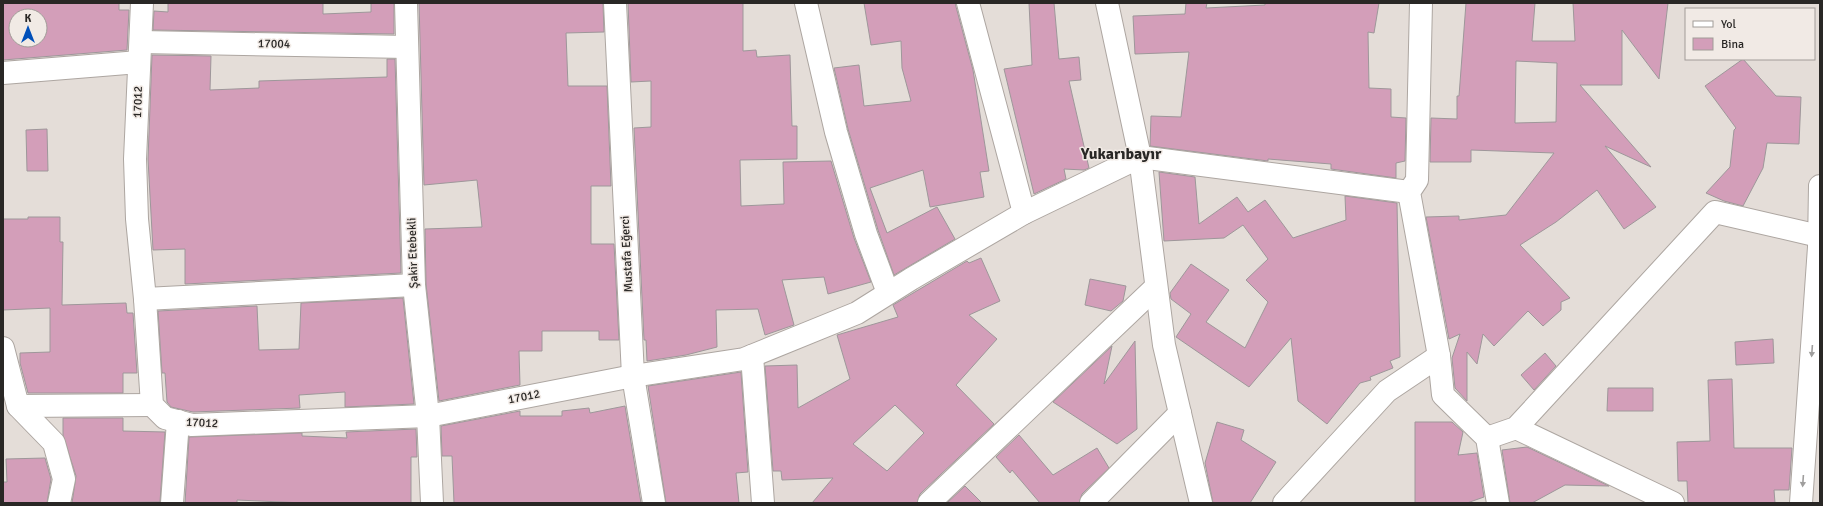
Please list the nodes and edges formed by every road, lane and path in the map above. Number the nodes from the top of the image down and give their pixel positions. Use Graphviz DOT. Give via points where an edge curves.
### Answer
graph roads {
  1 [pos="142,3"];
  2 [pos="406,3"];
  3 [pos="615,3"];
  4 [pos="806,3"];
  5 [pos="968,3"];
  6 [pos="1107,3"];
  7 [pos="1421,3"];
  8 [pos="408,47"];
  9 [pos="140,52"];
  10 [pos="3,73"];
  11 [pos="1140,157"];
  12 [pos="1820,186"];
  13 [pos="1409,192"];
  14 [pos="1024,213"];
  15 [pos="1819,236"];
  16 [pos="414,285"];
  17 [pos="1156,287"];
  18 [pos="888,294"];
  19 [pos="145,299"];
  20 [pos="3,348"];
  21 [pos="752,356"];
  22 [pos="1439,356"];
  23 [pos="633,376"];
  24 [pos="152,405"];
  25 [pos="18,406"];
  26 [pos="1180,413"];
  27 [pos="428,416"];
  28 [pos="178,421"];
  29 [pos="1516,428"];
  30 [pos="1487,438"];
  31 [pos="59,503"];
  32 [pos="172,503"];
  33 [pos="432,503"];
  34 [pos="654,503"];
  35 [pos="763,503"];
  36 [pos="929,503"];
  37 [pos="1091,503"];
  38 [pos="1201,503"];
  39 [pos="1284,503"];
  40 [pos="1498,503"];
  41 [pos="1673,503"];
  42 [pos="1801,503"];
  1 -- 9 [label="street, 17012"];
  2 -- 8 [label="street, Şakir Etebekli"];
  3 -- 23 [label="street, Mustafa Eğerci"];
  4 -- 18 [label="street" via="836,132 866,234"];
  5 -- 14 [label="street"];
  6 -- 11 [label="street"];
  7 -- 13 [label="street" via="1417,180"];
  8 -- 9 [label="street, 17004"];
  8 -- 16 [label="street, Şakir Etebekli"];
  9 -- 10 [label="street, 17004"];
  9 -- 19 [label="street, 17012" via="135,159 136,219"];
  11 -- 13 [label="street"];
  11 -- 14 [label="street, 17012"];
  11 -- 17 [label="street"];
  12 -- 15 [label="street"];
  13 -- 22 [label="street"];
  14 -- 18 [label="street, 17012"];
  15 -- 29 [label="street" via="1715,212"];
  15 -- 42 [label="street, one-way"];
  16 -- 19 [label="street"];
  16 -- 27 [label="street, Şakir Etebekli"];
  17 -- 26 [label="street" via="1164,345"];
  17 -- 36 [label="street"];
  18 -- 21 [label="street, 17012" via="857,313"];
  19 -- 24 [label="street, 17012"];
  20 -- 25 [label="street"];
  21 -- 23 [label="street, 17012"];
  21 -- 35 [label="street"];
  22 -- 30 [label="street" via="1443,395"];
  22 -- 39 [label="street" via="1387,391"];
  23 -- 27 [label="street, 17012"];
  23 -- 34 [label="street, Mustafa Eğerci"];
  24 -- 25 [label="street"];
  24 -- 28 [label="street, 17012" via="165,418"];
  25 -- 31 [label="street" via="54,443 64,479"];
  26 -- 37 [label="street"];
  26 -- 38 [label="street"];
  27 -- 28 [label="street, 17012" via="192,425"];
  27 -- 33 [label="street, Şakir Etebekli"];
  28 -- 32 [label="street"];
  29 -- 30 [label="street"];
  29 -- 41 [label="street"];
  30 -- 40 [label="street"];
}
